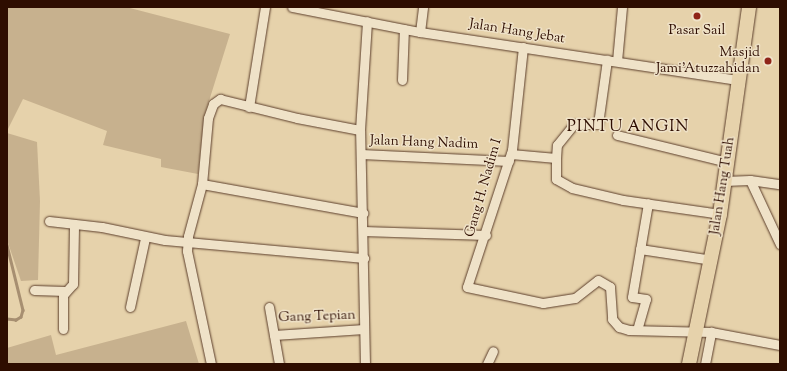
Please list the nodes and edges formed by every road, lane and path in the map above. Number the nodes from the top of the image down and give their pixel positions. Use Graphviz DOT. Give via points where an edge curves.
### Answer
graph roads {
  1 [pos="265,7"];
  2 [pos="292,7"];
  3 [pos="423,7"];
  4 [pos="622,7"];
  5 [pos="750,7"];
  6 [pos="367,21"];
  7 [pos="404,29"];
  8 [pos="420,32"];
  9 [pos="523,47"];
  10 [pos="607,60"];
  11 [pos="617,61"];
  12 [pos="402,80"];
  13 [pos="739,80"];
  14 [pos="249,107"];
  15 [pos="360,130"];
  16 [pos="617,136"];
  17 [pos="361,154"];
  18 [pos="510,157"];
  19 [pos="556,158"];
  20 [pos="727,162"];
  21 [pos="750,180"];
  22 [pos="724,181"];
  23 [pos="202,184"];
  24 [pos="780,184"];
  25 [pos="648,203"];
  26 [pos="363,213"];
  27 [pos="720,214"];
  28 [pos="49,221"];
  29 [pos="74,224"];
  30 [pos="363,231"];
  31 [pos="486,235"];
  32 [pos="145,238"];
  33 [pos="188,242"];
  34 [pos="780,244"];
  35 [pos="640,249"];
  36 [pos="364,258"];
  37 [pos="712,260"];
  38 [pos="34,290"];
  39 [pos="65,291"];
  40 [pos="130,307"];
  41 [pos="269,307"];
  42 [pos="64,329"];
  43 [pos="364,329"];
  44 [pos="637,330"];
  45 [pos="696,330"];
  46 [pos="711,332"];
  47 [pos="274,335"];
  48 [pos="780,345"];
  49 [pos="706,347"];
  50 [pos="493,351"];
  51 [pos="211,364"];
  52 [pos="279,364"];
  53 [pos="365,364"];
  54 [pos="487,364"];
  55 [pos="689,364"];
  56 [pos="700,364"];
  57 [pos="705,364"];
  1 -- 14 [label="street"];
  2 -- 6 [label="street, Jalan Hang Jebat"];
  3 -- 8 [label="street"];
  4 -- 11 [label="street"];
  5 -- 13 [label="main road, Jalan Hang Tuah"];
  6 -- 7 [label="street, Jalan Hang Jebat"];
  6 -- 15 [label="street"];
  7 -- 8 [label="street, Jalan Hang Jebat"];
  7 -- 12 [label="street"];
  8 -- 9 [label="street, Jalan Hang Jebat"];
  9 -- 10 [label="street, Jalan Hang Jebat"];
  9 -- 18 [label="street, Gang H. Nadim I"];
  10 -- 11 [label="street, Jalan Hang Jebat"];
  10 -- 19 [label="street" via="598,124 574,124 557,145"];
  11 -- 13 [label="street, Jalan Hang Jebat"];
  13 -- 20 [label="main road, Jalan Hang Tuah"];
  14 -- 15 [label="street"];
  14 -- 23 [label="street" via="220,99 213,104 208,118"];
  15 -- 17 [label="street"];
  16 -- 20 [label="street"];
  17 -- 18 [label="street, Jalan Hang Nadim"];
  17 -- 26 [label="street"];
  18 -- 19 [label="street, Jalan Hang Nadim"];
  18 -- 31 [label="street, Gang H. Nadim I"];
  19 -- 25 [label="street" via="556,179 572,188"];
  20 -- 22 [label="main road, Jalan Hang Tuah"];
  21 -- 22 [label="street"];
  21 -- 24 [label="street"];
  21 -- 34 [label="street"];
  22 -- 27 [label="main road, Jalan Hang Tuah"];
  23 -- 26 [label="street"];
  23 -- 33 [label="street"];
  25 -- 27 [label="street"];
  25 -- 35 [label="street"];
  26 -- 30 [label="street"];
  27 -- 37 [label="main road, Jalan Hang Tuah"];
  28 -- 29 [label="street"];
  29 -- 32 [label="street" via="102,227"];
  29 -- 39 [label="street" via="73,284"];
  30 -- 31 [label="street"];
  30 -- 36 [label="street"];
  31 -- 44 [label="street, Gang H. Nadim I" via="467,287 543,303 575,298 598,280 610,287 612,319 615,323 624,328"];
  32 -- 33 [label="street"];
  32 -- 40 [label="street"];
  33 -- 36 [label="street"];
  33 -- 51 [label="street"];
  35 -- 37 [label="street"];
  35 -- 44 [label="street" via="632,297 646,299"];
  36 -- 43 [label="street"];
  37 -- 45 [label="main road, Jalan Hang Tuah"];
  38 -- 39 [label="street"];
  39 -- 42 [label="street" via="62,307"];
  41 -- 47 [label="street, Gang Tepian"];
  43 -- 47 [label="street, Gang Tepian"];
  43 -- 53 [label="street"];
  44 -- 45 [label="street"];
  45 -- 46 [label="street"];
  45 -- 55 [label="main road, Jalan Hang Tuah"];
  46 -- 48 [label="street"];
  46 -- 49 [label="street"];
  47 -- 52 [label="street"];
  49 -- 56 [label="street"];
  49 -- 57 [label="street"];
  50 -- 54 [label="street"];
}
